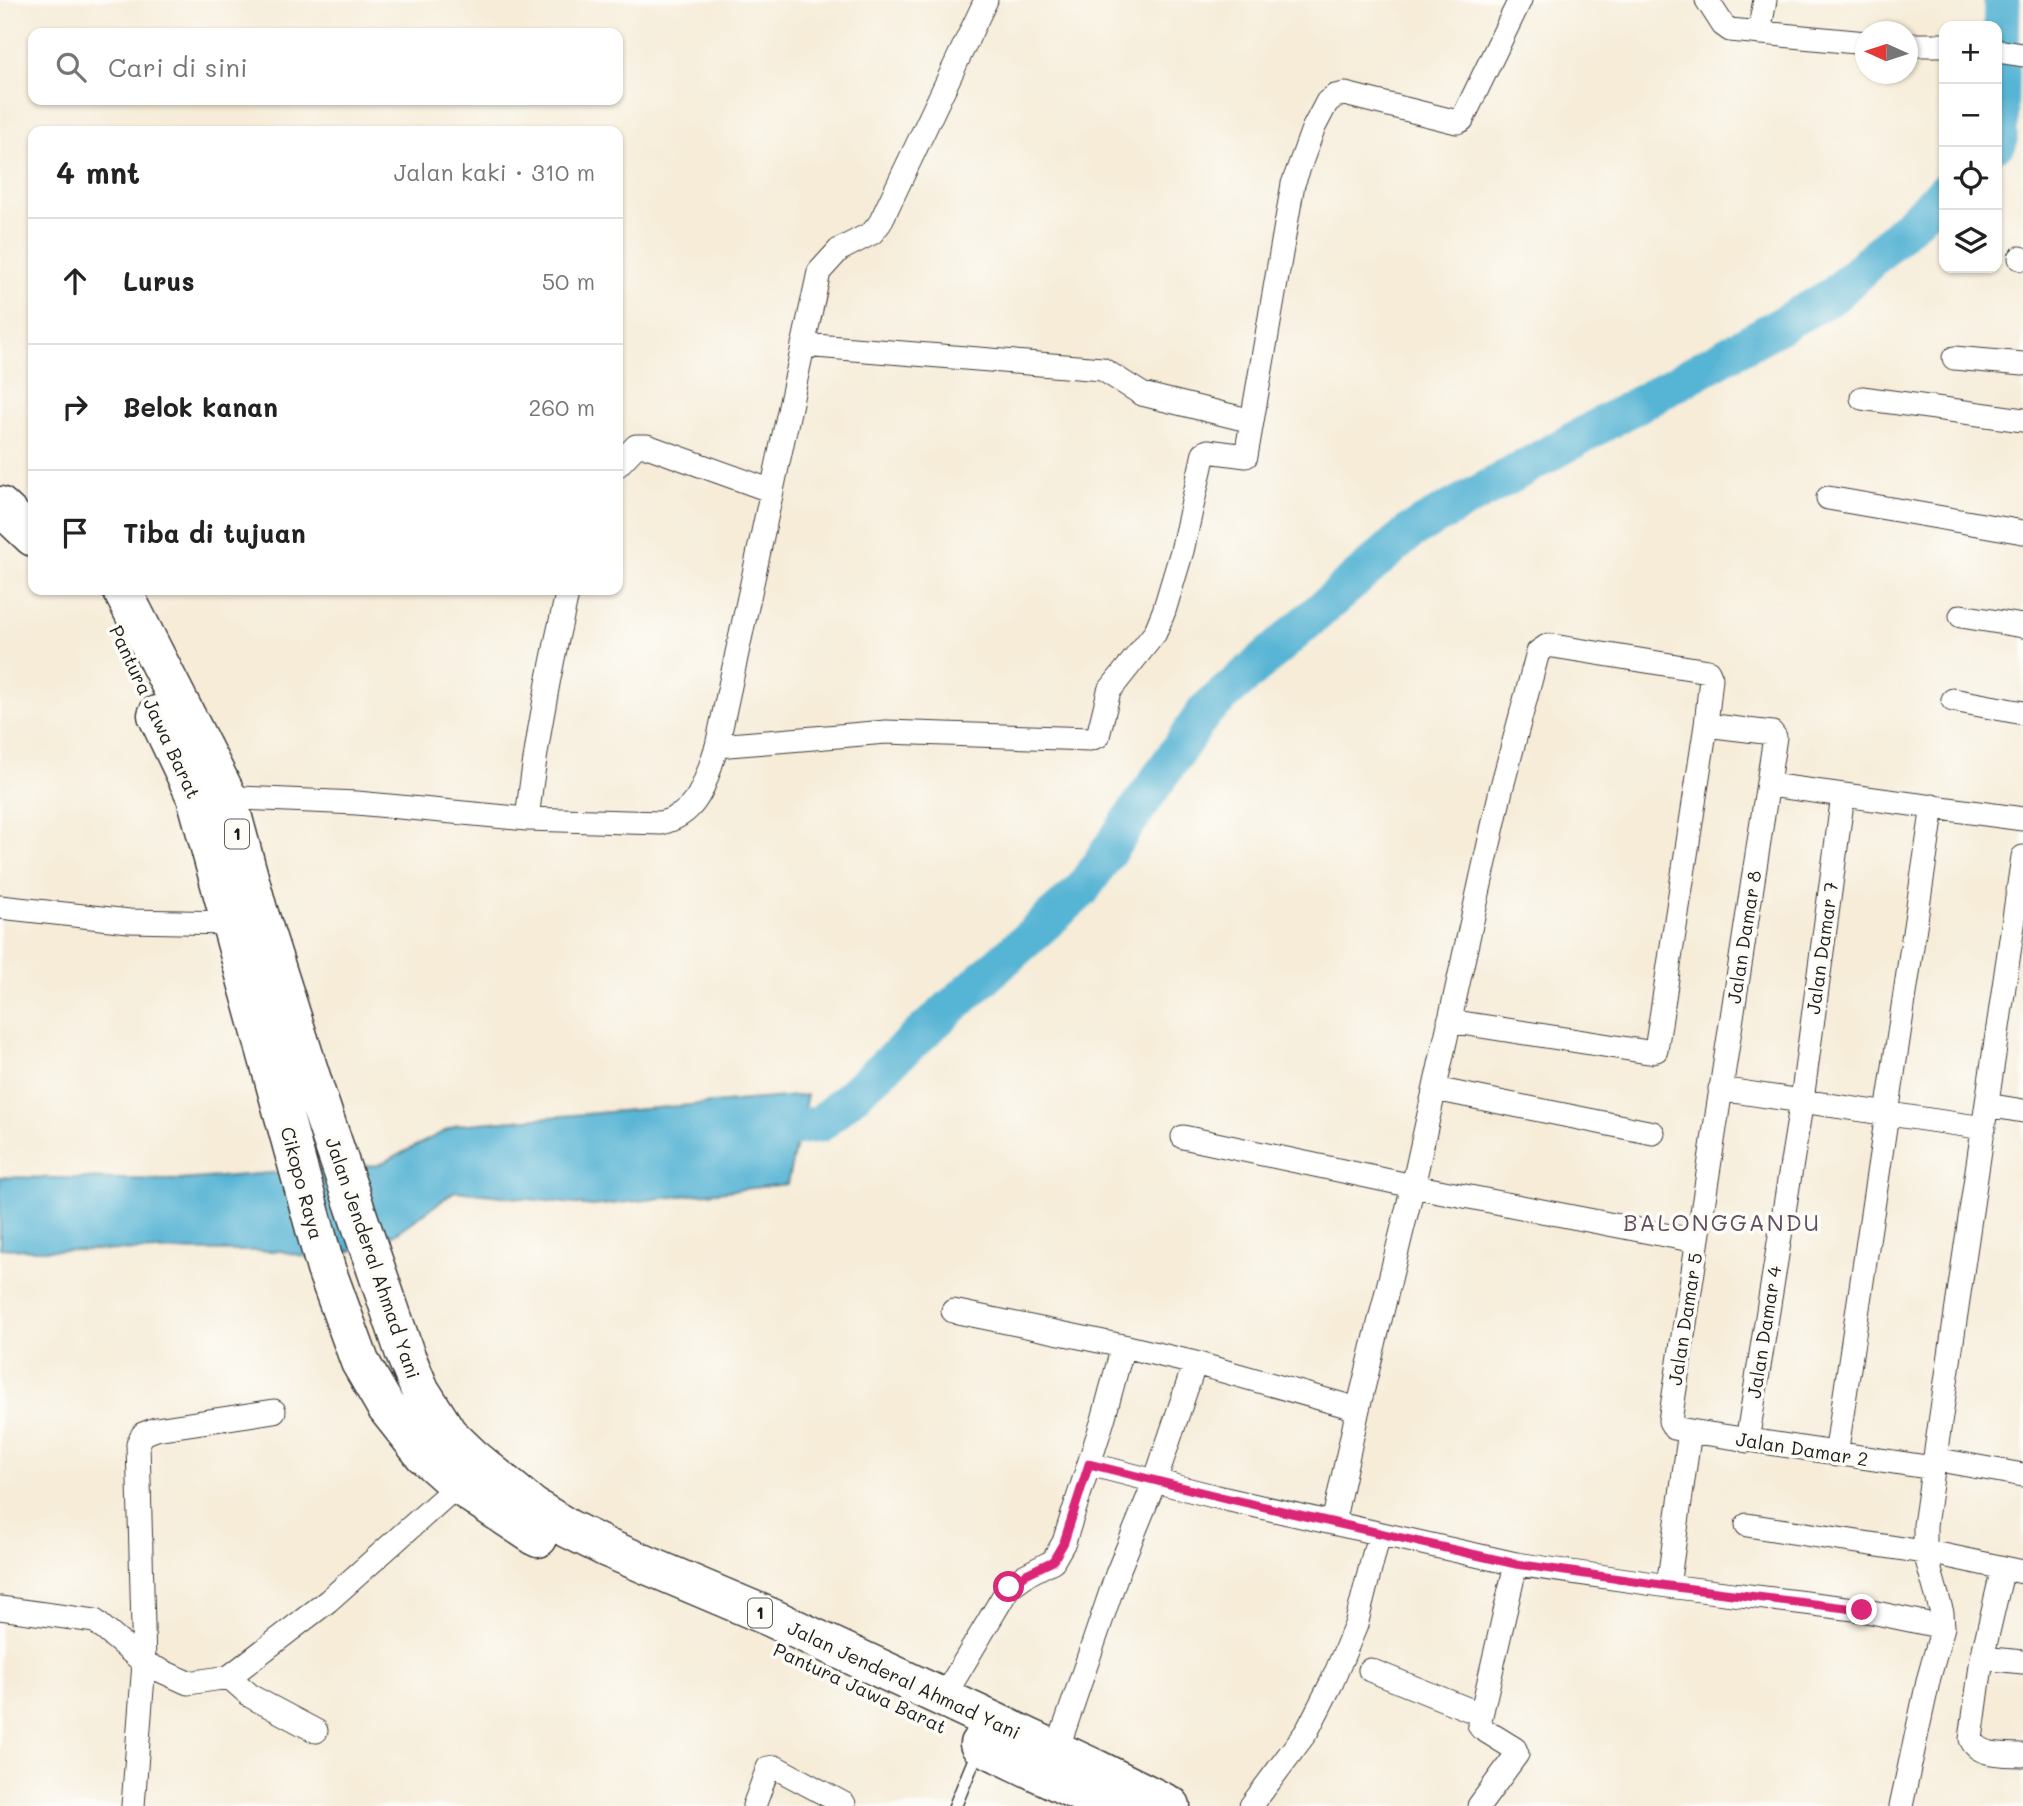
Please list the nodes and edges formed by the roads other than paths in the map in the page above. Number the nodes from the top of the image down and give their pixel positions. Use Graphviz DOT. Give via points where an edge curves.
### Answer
graph roads {
  1 [pos="986,0"];
  2 [pos="1707,0"];
  3 [pos="1765,0"];
  4 [pos="1513,2"];
  5 [pos="1759,33"];
  6 [pos="1855,42"];
  7 [pos="1918,45"];
  8 [pos="1939,45"];
  9 [pos="2002,52"];
  10 [pos="2023,55"];
  11 [pos="803,345"];
  12 [pos="1954,358"];
  13 [pos="2023,364"];
  14 [pos="1863,397"];
  15 [pos="2023,419"];
  16 [pos="1252,421"];
  17 [pos="623,460"];
  18 [pos="0,477"];
  19 [pos="772,491"];
  20 [pos="28,497"];
  21 [pos="1828,498"];
  22 [pos="0,506"];
  23 [pos="28,532"];
  24 [pos="2023,532"];
  25 [pos="97,595"];
  26 [pos="124,595"];
  27 [pos="567,595"];
  28 [pos="1961,616"];
  29 [pos="2023,626"];
  30 [pos="1953,700"];
  31 [pos="2023,713"];
  32 [pos="1706,725"];
  33 [pos="717,746"];
  34 [pos="1769,785"];
  35 [pos="1843,795"];
  36 [pos="212,797"];
  37 [pos="1933,806"];
  38 [pos="527,819"];
  39 [pos="2023,819"];
  40 [pos="2023,857"];
  41 [pos="0,907"];
  42 [pos="244,916"];
  43 [pos="253,1002"];
  44 [pos="1449,1021"];
  45 [pos="1720,1089"];
  46 [pos="1435,1090"];
  47 [pos="1802,1100"];
  48 [pos="2023,1111"];
  49 [pos="1888,1114"];
  50 [pos="1986,1116"];
  51 [pos="1653,1133"];
  52 [pos="1183,1137"];
  53 [pos="1413,1186"];
  54 [pos="1696,1241"];
  55 [pos="953,1311"];
  56 [pos="1122,1346"];
  57 [pos="360,1362"];
  58 [pos="1195,1363"];
  59 [pos="1358,1409"];
  60 [pos="274,1411"];
  61 [pos="1681,1428"];
  62 [pos="1747,1441"];
  63 [pos="1836,1455"];
  64 [pos="1934,1463"];
  65 [pos="1089,1464"];
  66 [pos="2023,1475"];
  67 [pos="1155,1481"];
  68 [pos="458,1485"];
  69 [pos="1333,1524"];
  70 [pos="1747,1525"];
  71 [pos="1379,1534"];
  72 [pos="1924,1553"];
  73 [pos="1516,1564"];
  74 [pos="2013,1570"];
  75 [pos="1668,1586"];
  76 [pos="0,1608"];
  77 [pos="1942,1627"];
  78 [pos="1982,1658"];
  79 [pos="144,1662"];
  80 [pos="2023,1662"];
  81 [pos="1370,1670"];
  82 [pos="229,1676"];
  83 [pos="943,1698"];
  84 [pos="1480,1714"];
  85 [pos="316,1731"];
  86 [pos="986,1732"];
  87 [pos="1057,1750"];
  88 [pos="2023,1755"];
  89 [pos="1092,1794"];
  90 [pos="844,1804"];
  91 [pos="133,1806"];
  92 [pos="754,1806"];
  93 [pos="955,1806"];
  94 [pos="1171,1806"];
  95 [pos="1251,1806"];
  96 [pos="1479,1806"];
  97 [pos="1901,1806"];
  1 -- 11 [label="street" via="880,223 872,233 839,250 819,272"];
  2 -- 5 [label="street" via="1730,30"];
  3 -- 5 [label="street"];
  4 -- 16 [label="street" via="1462,120 1345,94 1327,102 1293,184"];
  5 -- 6 [label="street"];
  7 -- 8 [label="street"];
  9 -- 10 [label="street"];
  11 -- 16 [label="street" via="1102,369 1142,394"];
  11 -- 19 [label="street"];
  12 -- 13 [label="street"];
  14 -- 15 [label="street"];
  16 -- 33 [label="street" via="1245,457 1205,453 1164,611 1155,633 1109,691 1096,738 886,733"];
  17 -- 19 [label="street" via="636,446 647,446"];
  18 -- 20 [label="highway"];
  19 -- 33 [label="street"];
  21 -- 24 [label="street"];
  22 -- 23 [label="highway"];
  25 -- 36 [label="highway, Pantura Jawa Barat / 1"];
  26 -- 36 [label="highway, 1"];
  27 -- 38 [label="street" via="546,691"];
  28 -- 29 [label="street"];
  30 -- 31 [label="street"];
  32 -- 34 [label="street, Jalan Damar 8" via="1774,734"];
  32 -- 44 [label="street" via="1654,1051"];
  32 -- 44 [label="street" via="1708,671 1553,646 1538,652 1501,790"];
  33 -- 38 [label="street" via="700,794 676,819 661,823"];
  34 -- 35 [label="street"];
  34 -- 45 [label="street, Jalan Damar 8"];
  35 -- 37 [label="street"];
  35 -- 47 [label="street, Jalan Damar 7"];
  36 -- 38 [label="street" via="357,803"];
  36 -- 42 [label="highway, Pantura Jawa Barat / 1"];
  37 -- 39 [label="street"];
  37 -- 49 [label="street"];
  40 -- 50 [label="street"];
  41 -- 42 [label="street" via="129,920"];
  42 -- 43 [label="highway, Pantura Jawa Barat / 1"];
  42 -- 83 [label="highway, Jalan Jenderal Ahmad Yani / 1" via="316,1093 405,1353 420,1390 448,1434 533,1507 566,1528"];
  43 -- 57 [label="highway, Cikopo Raya / 1" via="326,1269"];
  44 -- 46 [label="street"];
  45 -- 47 [label="street"];
  45 -- 54 [label="street, Jalan Damar 5"];
  46 -- 51 [label="street"];
  46 -- 53 [label="street"];
  47 -- 49 [label="street"];
  47 -- 62 [label="street, Jalan Damar 4"];
  48 -- 50 [label="street"];
  49 -- 50 [label="street"];
  49 -- 63 [label="street"];
  50 -- 64 [label="street"];
  52 -- 53 [label="street"];
  53 -- 54 [label="street"];
  53 -- 59 [label="street"];
  54 -- 61 [label="street, Jalan Damar 5" via="1670,1416"];
  55 -- 56 [label="street"];
  56 -- 58 [label="street"];
  56 -- 65 [label="street"];
  57 -- 68 [label="highway, Pantura Jawa Barat / 1" via="386,1407 424,1455"];
  58 -- 59 [label="street"];
  58 -- 67 [label="street"];
  59 -- 69 [label="street"];
  60 -- 79 [label="street" via="143,1434 138,1444"];
  61 -- 62 [label="street, Jalan Damar 2"];
  61 -- 75 [label="street, Jalan Damar 5"];
  62 -- 63 [label="street, Jalan Damar 2"];
  63 -- 64 [label="street, Jalan Damar 2"];
  64 -- 66 [label="street, Jalan Damar 2"];
  64 -- 72 [label="street"];
  65 -- 67 [label="street"];
  65 -- 83 [label="street" via="1064,1542 1053,1561 1009,1587"];
  67 -- 69 [label="street"];
  67 -- 87 [label="street" via="1117,1574"];
  68 -- 82 [label="street" via="328,1601"];
  68 -- 86 [label="highway, Pantura Jawa Barat / 1" via="525,1531 612,1578 905,1705"];
  69 -- 71 [label="street"];
  70 -- 72 [label="street"];
  71 -- 73 [label="street"];
  71 -- 95 [label="street" via="1356,1625 1332,1682 1307,1731"];
  72 -- 74 [label="street"];
  72 -- 77 [label="street"];
  73 -- 75 [label="street"];
  73 -- 84 [label="street"];
  74 -- 78 [label="street"];
  75 -- 77 [label="street" via="1848,1608"];
  76 -- 79 [label="street" via="95,1621"];
  77 -- 97 [label="street"];
  78 -- 80 [label="street"];
  78 -- 88 [label="street" via="1973,1744 1990,1752"];
  79 -- 82 [label="street" via="188,1683"];
  79 -- 91 [label="street"];
  81 -- 84 [label="street"];
  82 -- 85 [label="street" via="252,1697"];
  83 -- 86 [label="highway, Jalan Jenderal Ahmad Yani / 1"];
  84 -- 96 [label="street" via="1481,1728 1517,1754"];
  86 -- 87 [label="highway, Jalan Jenderal Ahmad Yani / 1"];
  86 -- 89 [label="highway, Pantura Jawa Barat / 1"];
  86 -- 93 [label="lane"];
  87 -- 89 [label="highway, Jalan Jenderal Ahmad Yani / 1"];
  89 -- 94 [label="highway, Jalan Jenderal Ahmad Yani / 1"];
  90 -- 92 [label="street" via="775,1767 768,1768"];
}
